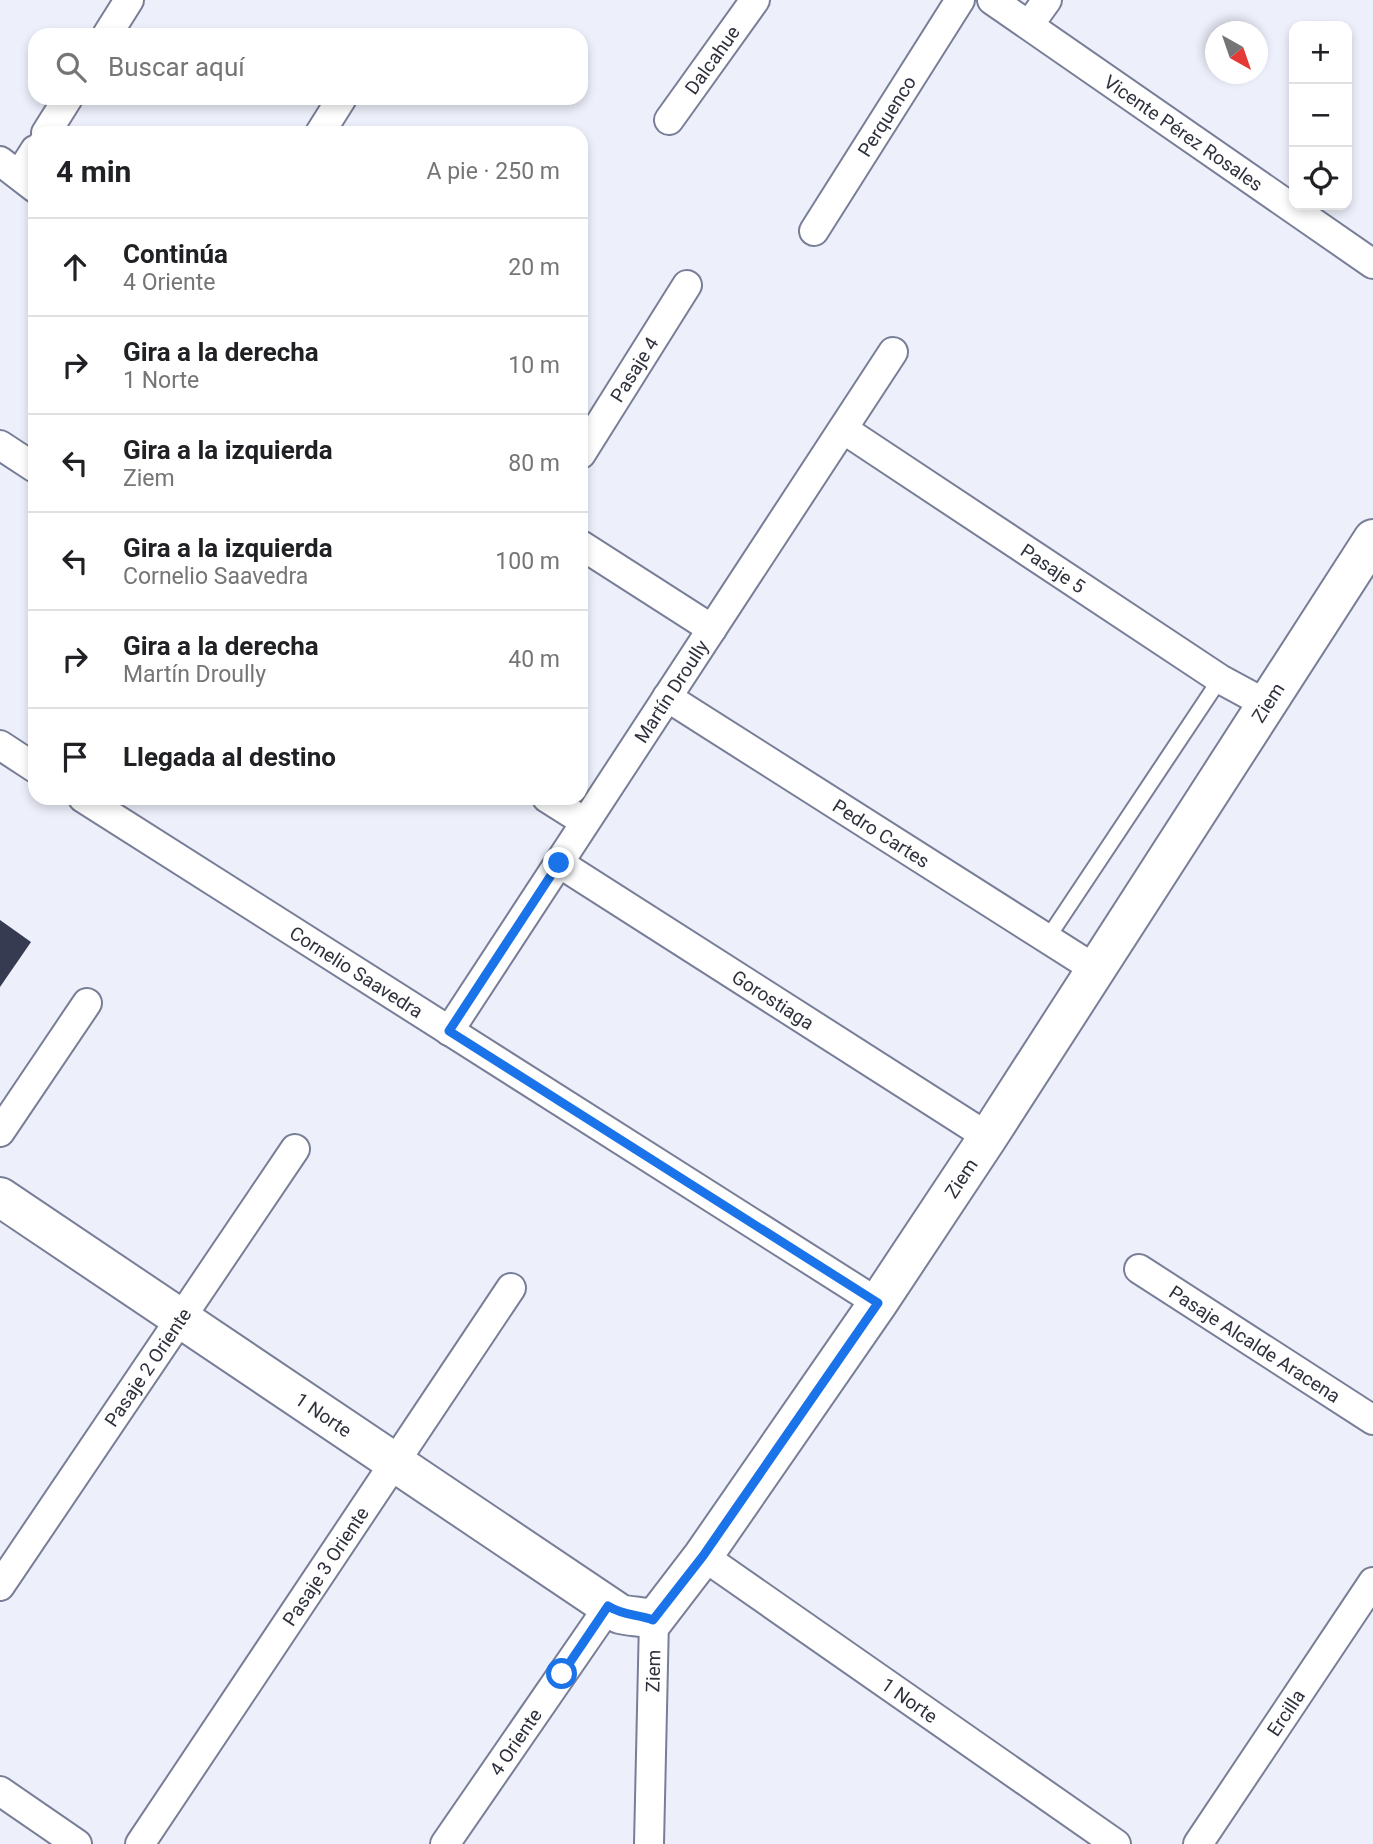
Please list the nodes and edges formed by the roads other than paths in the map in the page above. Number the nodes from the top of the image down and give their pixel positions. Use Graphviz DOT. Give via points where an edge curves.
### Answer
graph roads {
  1 [pos="129,0"];
  2 [pos="755,0"];
  3 [pos="960,0"];
  4 [pos="992,0"];
  5 [pos="1047,0"];
  6 [pos="1029,25"];
  7 [pos="111,28"];
  8 [pos="64,105"];
  9 [pos="338,105"];
  10 [pos="670,120"];
  11 [pos="50,126"];
  12 [pos="324,126"];
  13 [pos="28,160"];
  14 [pos="18,175"];
  15 [pos="814,231"];
  16 [pos="1373,264"];
  17 [pos="687,285"];
  18 [pos="893,352"];
  19 [pos="843,429"];
  20 [pos="588,443"];
  21 [pos="0,445"];
  22 [pos="28,463"];
  23 [pos="1373,539"];
  24 [pos="588,549"];
  25 [pos="712,629"];
  26 [pos="1220,679"];
  27 [pos="667,697"];
  28 [pos="1266,704"];
  29 [pos="0,746"];
  30 [pos="28,764"];
  31 [pos="94,805"];
  32 [pos="558,805"];
  33 [pos="585,822"];
  34 [pos="559,863"];
  35 [pos="1047,939"];
  36 [pos="1095,969"];
  37 [pos="87,1003"];
  38 [pos="449,1031"];
  39 [pos="0,1131"];
  40 [pos="988,1137"];
  41 [pos="295,1149"];
  42 [pos="0,1197"];
  43 [pos="1139,1269"];
  44 [pos="510,1288"];
  45 [pos="878,1303"];
  46 [pos="181,1318"];
  47 [pos="1373,1420"];
  48 [pos="394,1462"];
  49 [pos="703,1556"];
  50 [pos="1373,1582"];
  51 [pos="0,1586"];
  52 [pos="608,1606"];
  53 [pos="653,1620"];
  54 [pos="0,1791"];
  55 [pos="77,1844"];
  56 [pos="140,1844"];
  57 [pos="445,1844"];
  58 [pos="649,1844"];
  59 [pos="1116,1844"];
  60 [pos="1198,1844"];
  1 -- 7 [label="street"];
  2 -- 10 [label="street, Dalcahue"];
  3 -- 15 [label="street, Perquenco"];
  4 -- 6 [label="street, Vicente Pérez Rosales"];
  5 -- 6 [label="street"];
  6 -- 16 [label="street, Vicente Pérez Rosales"];
  8 -- 11 [label="street"];
  9 -- 12 [label="street"];
  13 -- 14 [label="street"];
  17 -- 20 [label="street, Pasaje 4"];
  18 -- 19 [label="street, Martín Droully"];
  19 -- 25 [label="street, Martín Droully"];
  19 -- 26 [label="street, Pasaje 5"];
  21 -- 22 [label="street"];
  23 -- 28 [label="street, Ziem"];
  24 -- 25 [label="street"];
  25 -- 27 [label="street, Martín Droully"];
  26 -- 28 [label="street, Pasaje 5"];
  26 -- 35 [label="lane"];
  27 -- 33 [label="street, Martín Droully"];
  27 -- 35 [label="street, Pedro Cartes"];
  28 -- 36 [label="street, Ziem"];
  29 -- 30 [label="street"];
  31 -- 38 [label="street, Cornelio Saavedra"];
  32 -- 33 [label="street"];
  33 -- 34 [label="street, Martín Droully"];
  34 -- 38 [label="street, Martín Droully"];
  34 -- 40 [label="street, Gorostiaga"];
  35 -- 36 [label="street, Pedro Cartes"];
  36 -- 40 [label="street, Ziem"];
  37 -- 39 [label="street"];
  38 -- 45 [label="street, Cornelio Saavedra"];
  40 -- 45 [label="street, Ziem"];
  41 -- 46 [label="street, Pasaje 2 Oriente"];
  42 -- 46 [label="street, 1 Norte"];
  43 -- 47 [label="street, Pasaje Alcalde Aracena"];
  44 -- 48 [label="street, Pasaje 3 Oriente"];
  45 -- 49 [label="street, Ziem"];
  46 -- 48 [label="street, 1 Norte"];
  46 -- 51 [label="street, Pasaje 2 Oriente"];
  48 -- 52 [label="street, 1 Norte"];
  48 -- 56 [label="street, Pasaje 3 Oriente"];
  49 -- 53 [label="street, Ziem"];
  49 -- 59 [label="street, 1 Norte"];
  50 -- 60 [label="street, Ercilla"];
  52 -- 53 [label="street, 1 Norte" via="620,1614"];
  52 -- 57 [label="street, 4 Oriente"];
  53 -- 58 [label="street, Ziem"];
  54 -- 55 [label="street"];
}
